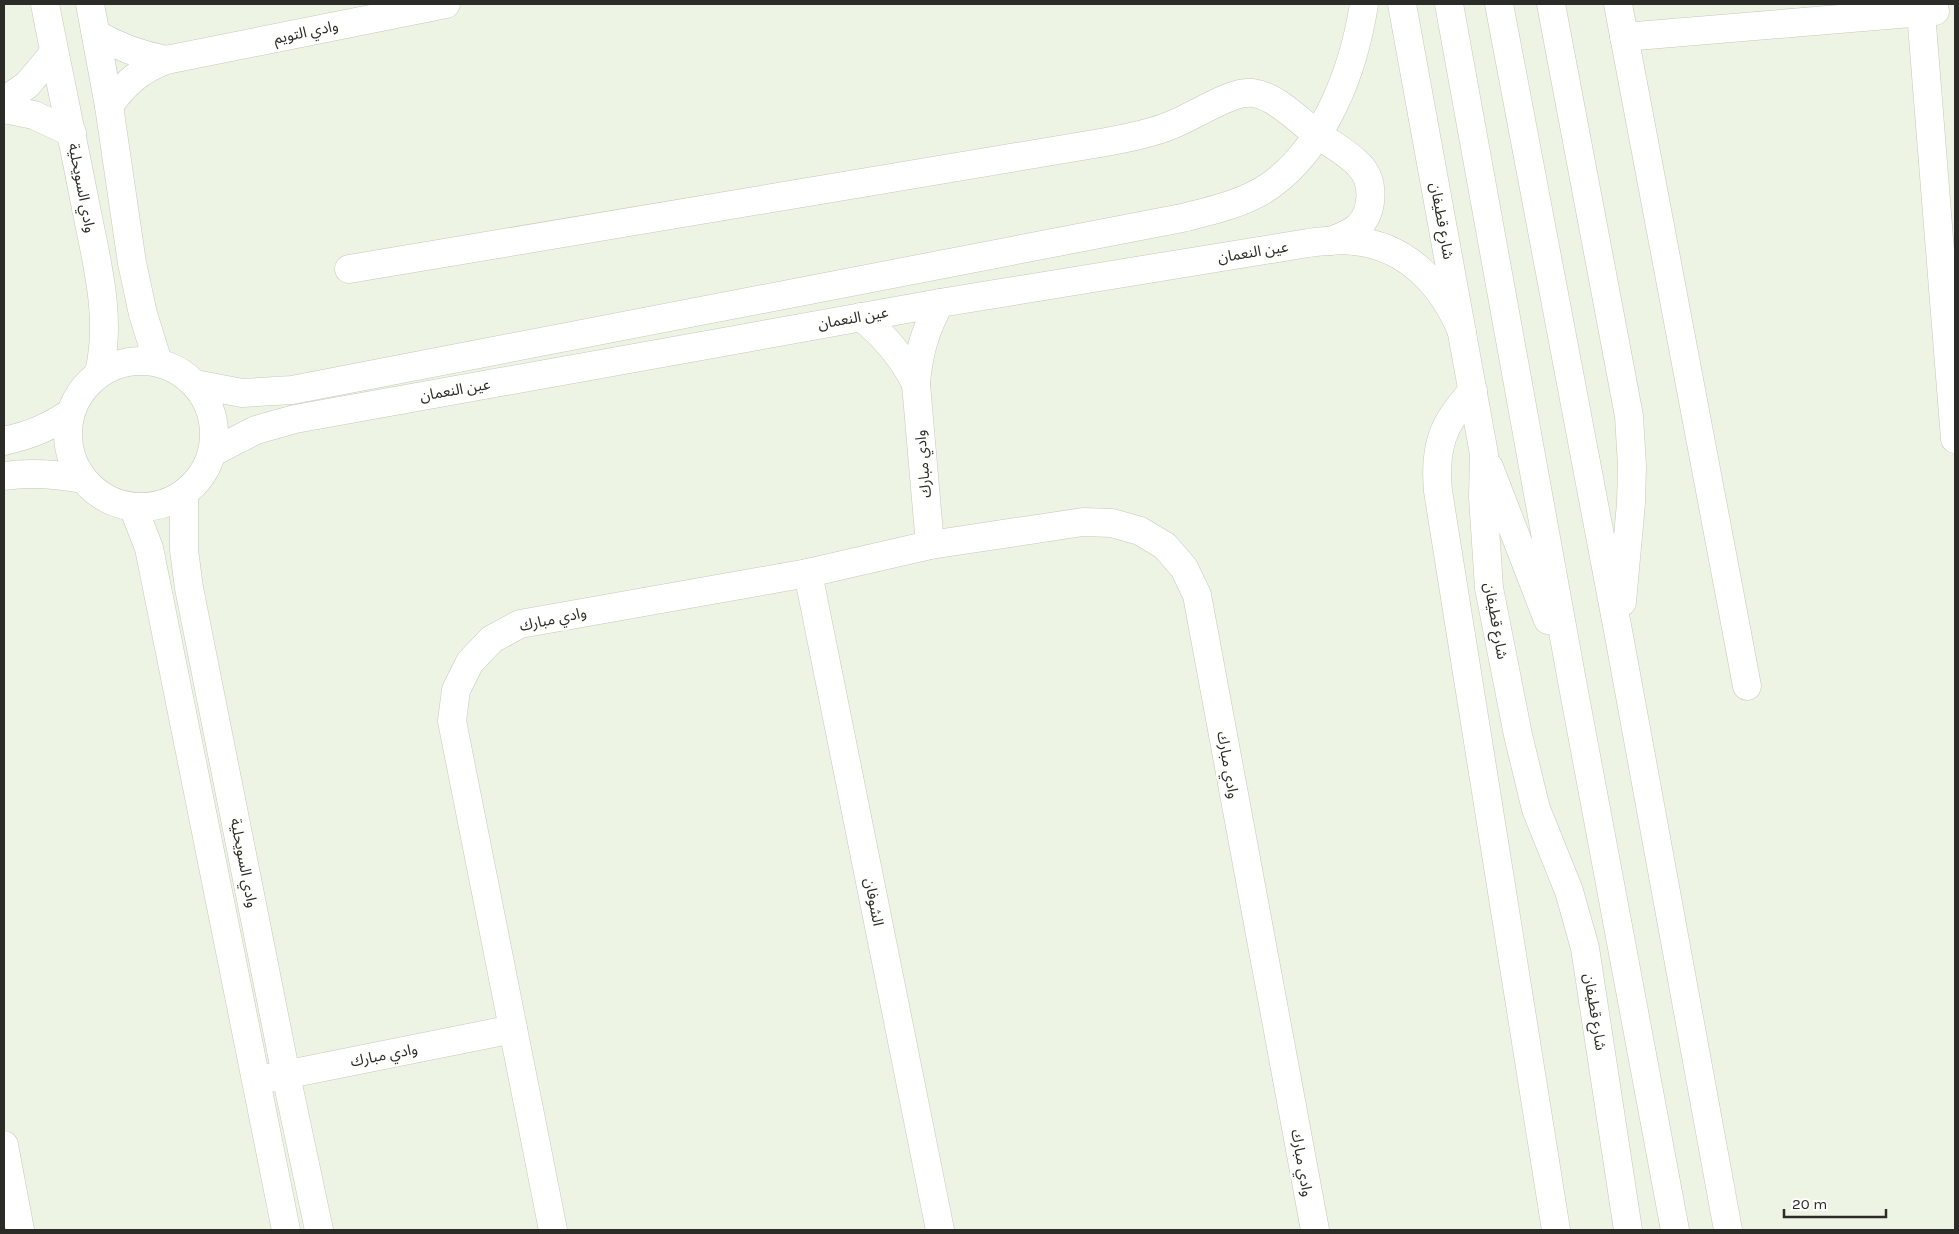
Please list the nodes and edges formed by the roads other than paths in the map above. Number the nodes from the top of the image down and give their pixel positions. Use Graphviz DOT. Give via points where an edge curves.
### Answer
graph roads {
  1 [pos="45,4"];
  2 [pos="90,4"];
  3 [pos="446,4"];
  4 [pos="1364,4"];
  5 [pos="1402,4"];
  6 [pos="1449,4"];
  7 [pos="1499,4"];
  8 [pos="1551,4"];
  9 [pos="1618,4"];
  10 [pos="417,6"];
  11 [pos="96,34"];
  12 [pos="1624,37"];
  13 [pos="54,54"];
  14 [pos="166,60"];
  15 [pos="4,101"];
  16 [pos="109,106"];
  17 [pos="4,109"];
  18 [pos="72,133"];
  19 [pos="1318,136"];
  20 [pos="1331,240"];
  21 [pos="349,269"];
  22 [pos="940,303"];
  23 [pos="1950,306"];
  24 [pos="861,317"];
  25 [pos="1462,332"];
  26 [pos="158,362"];
  27 [pos="99,373"];
  28 [pos="195,384"];
  29 [pos="916,384"];
  30 [pos="1473,391"];
  31 [pos="70,413"];
  32 [pos="1955,439"];
  33 [pos="4,441"];
  34 [pos="213,452"];
  35 [pos="1484,454"];
  36 [pos="4,476"];
  37 [pos="83,479"];
  38 [pos="184,494"];
  39 [pos="133,506"];
  40 [pos="930,545"];
  41 [pos="808,573"];
  42 [pos="1619,636"];
  43 [pos="1572,681"];
  44 [pos="1748,686"];
  45 [pos="513,1029"];
  46 [pos="286,1075"];
  47 [pos="256,1080"];
  48 [pos="4,1145"];
  49 [pos="20,1230"];
  50 [pos="286,1230"];
  51 [pos="320,1230"];
  52 [pos="553,1230"];
  53 [pos="940,1230"];
  54 [pos="1315,1230"];
  55 [pos="1556,1230"];
  56 [pos="1628,1230"];
  57 [pos="1675,1230"];
  58 [pos="1728,1230"];
  1 -- 13 [label="street, وادي السويحلية"];
  2 -- 11 [label="street"];
  3 -- 10 [label="street, وادي التويم"];
  4 -- 19 [label="street, عين النعمان" via="1347,74"];
  5 -- 25 [label="street, شارع قطيفان"];
  6 -- 43 [label="street"];
  7 -- 42 [label="street"];
  8 -- 42 [label="street" via="1629,416 1631,503"];
  9 -- 12 [label="street"];
  10 -- 14 [label="street, وادي التويم"];
  11 -- 14 [label="street, وادي التويم" via="130,51"];
  11 -- 16 [label="street"];
  12 -- 23 [label="street" via="1928,12"];
  12 -- 44 [label="street"];
  13 -- 15 [label="street" via="26,85"];
  13 -- 18 [label="street, وادي السويحلية"];
  14 -- 16 [label="street, وادي التويم" via="134,76"];
  16 -- 26 [label="street" via="132,263"];
  17 -- 18 [label="street" via="34,115"];
  18 -- 27 [label="street, وادي السويحلية" via="103,301 106,334"];
  19 -- 20 [label="street" via="1361,166 1369,180 1371,196 1368,212 1359,226 1346,236"];
  19 -- 21 [label="street" via="1264,96 1239,93 1169,126 1114,141"];
  19 -- 28 [label="street, عين النعمان" via="1296,164 1270,186 1242,200 1182,218 292,390 242,392"];
  20 -- 22 [label="street, عين النعمان"];
  20 -- 25 [label="street, عين النعمان" via="1354,240 1378,246 1422,270 1439,288"];
  22 -- 24 [label="street, عين النعمان"];
  22 -- 29 [label="street, وادي مبارك" via="922,342"];
  23 -- 32 [label="street"];
  24 -- 29 [label="street, وادي مبارك" via="893,346"];
  24 -- 34 [label="street, عين النعمان" via="295,420 256,430"];
  25 -- 30 [label="street, شارع قطيفان"];
  26 -- 27 [label="street" via="127,362"];
  26 -- 28 [label="street" via="178,370"];
  27 -- 31 [label="street" via="87,384"];
  28 -- 34 [label="street" via="209,404 215,428"];
  29 -- 40 [label="street, وادي مبارك"];
  30 -- 35 [label="street, شارع قطيفان"];
  30 -- 55 [label="street" via="1446,426 1438,447 1436,469"];
  31 -- 33 [label="street" via="31,434"];
  31 -- 37 [label="street" via="70,454"];
  34 -- 38 [label="street" via="197,483"];
  35 -- 43 [label="street"];
  35 -- 56 [label="street, شارع قطيفان" via="1483,497 1489,588 1536,810 1569,892 1585,948"];
  36 -- 37 [label="street" via="23,473"];
  37 -- 39 [label="street" via="114,502"];
  38 -- 39 [label="street" via="159,505"];
  38 -- 46 [label="street, وادي السويحلية" via="184,550 189,588"];
  39 -- 47 [label="street, وادي السويحلية" via="149,548"];
  40 -- 41 [label="street, وادي مبارك"];
  40 -- 54 [label="street, وادي مبارك" via="1083,522 1112,523 1140,531 1165,546 1184,568 1197,595"];
  41 -- 45 [label="street, وادي مبارك" via="520,624 492,639 470,662 456,690 452,721"];
  41 -- 53 [label="street, الشوفان"];
  42 -- 58 [label="street"];
  43 -- 57 [label="street"];
  45 -- 46 [label="street, وادي مبارك"];
  45 -- 52 [label="street, وادي مبارك"];
  46 -- 47 [label="street, وادي مبارك"];
  46 -- 51 [label="street, وادي السويحلية"];
  47 -- 50 [label="street, وادي السويحلية"];
  48 -- 49 [label="street"];
}
